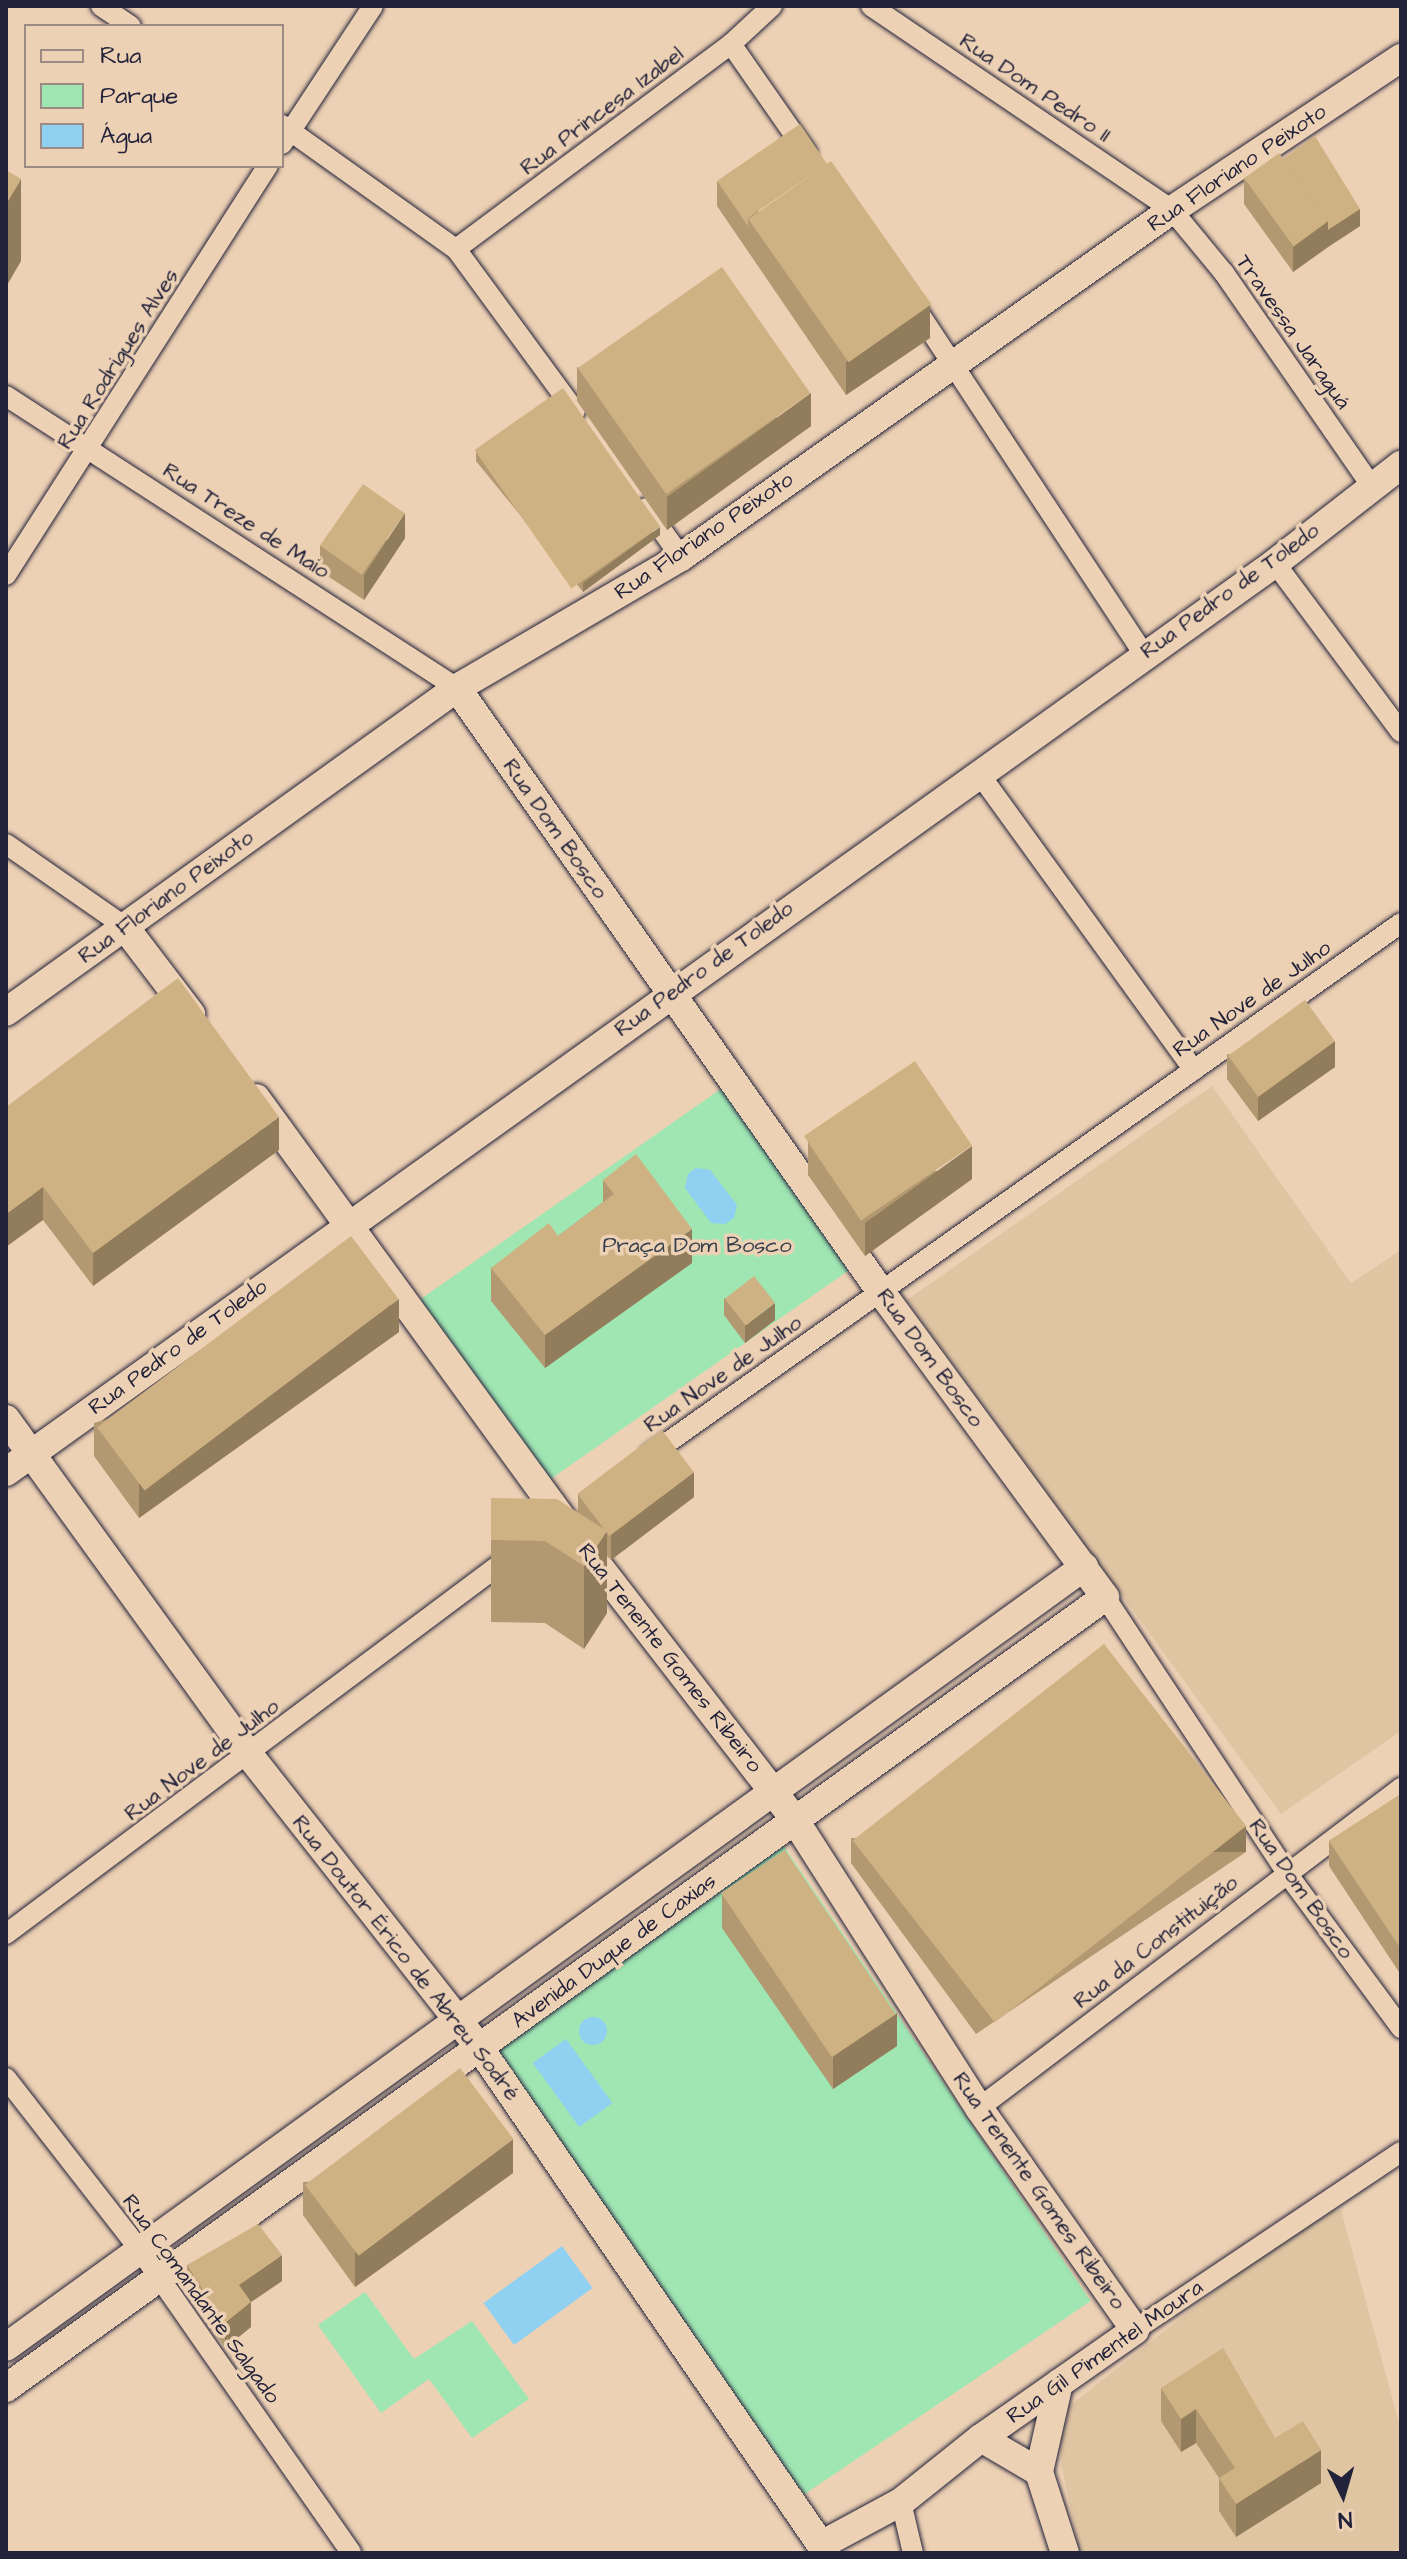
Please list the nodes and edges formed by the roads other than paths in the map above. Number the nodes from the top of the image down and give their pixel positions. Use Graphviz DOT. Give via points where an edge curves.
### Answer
graph roads {
  1 [pos="101,6"];
  2 [pos="373,6"];
  3 [pos="772,6"];
  4 [pos="871,6"];
  5 [pos="128,24"];
  6 [pos="731,44"];
  7 [pos="1401,58"];
  8 [pos="285,134"];
  9 [pos="267,168"];
  10 [pos="820,171"];
  11 [pos="1172,210"];
  12 [pos="456,249"];
  13 [pos="899,285"];
  14 [pos="954,364"];
  15 [pos="6,396"];
  16 [pos="587,428"];
  17 [pos="91,448"];
  18 [pos="1401,465"];
  19 [pos="1371,485"];
  20 [pos="634,492"];
  21 [pos="681,557"];
  22 [pos="1275,563"];
  23 [pos="6,575"];
  24 [pos="1144,654"];
  25 [pos="457,688"];
  26 [pos="1401,732"];
  27 [pos="978,772"];
  28 [pos="6,844"];
  29 [pos="1401,923"];
  30 [pos="124,926"];
  31 [pos="669,994"];
  32 [pos="6,1012"];
  33 [pos="209,1037"];
  34 [pos="1194,1070"];
  35 [pos="237,1074"];
  36 [pos="350,1222"];
  37 [pos="881,1292"];
  38 [pos="6,1419"];
  39 [pos="31,1453"];
  40 [pos="638,1463"];
  41 [pos="6,1472"];
  42 [pos="523,1546"];
  43 [pos="1084,1567"];
  44 [pos="1105,1597"];
  45 [pos="250,1756"];
  46 [pos="1401,1788"];
  47 [pos="773,1791"];
  48 [pos="795,1820"];
  49 [pos="1286,1872"];
  50 [pos="6,1934"];
  51 [pos="456,2021"];
  52 [pos="1401,2028"];
  53 [pos="479,2047"];
  54 [pos="6,2078"];
  55 [pos="979,2108"];
  56 [pos="1401,2152"];
  57 [pos="140,2250"];
  58 [pos="159,2278"];
  59 [pos="1135,2330"];
  60 [pos="6,2347"];
  61 [pos="1059,2383"];
  62 [pos="6,2388"];
  63 [pos="981,2438"];
  64 [pos="1039,2472"];
  65 [pos="901,2502"];
  66 [pos="815,2549"];
  67 [pos="351,2553"];
  68 [pos="913,2553"];
  69 [pos="1065,2553"];
  1 -- 5 [label="street"];
  2 -- 8 [label="street"];
  3 -- 6 [label="street, Rua Princesa Izabel"];
  4 -- 11 [label="street, Rua Dom Pedro II"];
  6 -- 10 [label="street"];
  6 -- 12 [label="street, Rua Princesa Izabel"];
  7 -- 11 [label="main road, Rua Floriano Peixoto"];
  8 -- 12 [label="street"];
  9 -- 17 [label="street, Rua Rodrigues Alves"];
  11 -- 14 [label="main road, Rua Floriano Peixoto"];
  11 -- 19 [label="street, Travessa Jaraguá" via="1224,273"];
  12 -- 16 [label="street"];
  13 -- 14 [label="street"];
  14 -- 21 [label="main road, Rua Floriano Peixoto"];
  14 -- 24 [label="street"];
  15 -- 17 [label="street, Rua Treze de Maio"];
  17 -- 23 [label="street, Rua Rodrigues Alves"];
  17 -- 25 [label="street, Rua Treze de Maio"];
  18 -- 19 [label="main road, Rua Pedro de Toledo"];
  19 -- 22 [label="main road, Rua Pedro de Toledo"];
  20 -- 21 [label="street"];
  21 -- 25 [label="main road, Rua Floriano Peixoto"];
  22 -- 24 [label="main road, Rua Pedro de Toledo"];
  22 -- 26 [label="street"];
  24 -- 27 [label="main road, Rua Pedro de Toledo"];
  25 -- 30 [label="main road, Rua Floriano Peixoto"];
  25 -- 31 [label="main road, Rua Dom Bosco"];
  27 -- 31 [label="main road, Rua Pedro de Toledo"];
  27 -- 34 [label="street"];
  28 -- 30 [label="street"];
  29 -- 34 [label="street, Rua Nove de Julho"];
  30 -- 32 [label="main road, Rua Floriano Peixoto"];
  30 -- 33 [label="main road"];
  31 -- 36 [label="main road, Rua Pedro de Toledo"];
  31 -- 37 [label="main road, Rua Dom Bosco"];
  34 -- 37 [label="street, Rua Nove de Julho"];
  35 -- 36 [label="main road, Rua Tenente Gomes Ribeiro"];
  36 -- 39 [label="main road, Rua Pedro de Toledo"];
  36 -- 47 [label="main road, Rua Tenente Gomes Ribeiro" via="561,1518"];
  37 -- 40 [label="street, Rua Nove de Julho"];
  37 -- 43 [label="main road, Rua Dom Bosco"];
  38 -- 39 [label="main road, Rua Doutor Érico de Abreu Sodré"];
  39 -- 41 [label="main road, Rua Pedro de Toledo"];
  39 -- 45 [label="main road, Rua Doutor Érico de Abreu Sodré"];
  42 -- 45 [label="street, Rua Nove de Julho"];
  43 -- 44 [label="main road, Rua Dom Bosco"];
  43 -- 47 [label="main road, Avenida Duque de Caxias"];
  44 -- 48 [label="main road, Avenida Duque de Caxias"];
  44 -- 49 [label="street, Rua Dom Bosco"];
  45 -- 50 [label="street, Rua Nove de Julho"];
  45 -- 51 [label="main road, Rua Doutor Érico de Abreu Sodré"];
  46 -- 49 [label="street, Rua da Constituição"];
  47 -- 48 [label="main road, Rua Tenente Gomes Ribeiro"];
  47 -- 51 [label="main road, Avenida Duque de Caxias"];
  48 -- 53 [label="main road, Avenida Duque de Caxias"];
  48 -- 55 [label="main road, Rua Tenente Gomes Ribeiro"];
  49 -- 52 [label="street, Rua Dom Bosco"];
  49 -- 55 [label="street, Rua da Constituição"];
  51 -- 53 [label="main road, Rua Doutor Érico de Abreu Sodré"];
  51 -- 57 [label="main road, Avenida Duque de Caxias"];
  53 -- 58 [label="main road, Avenida Duque de Caxias"];
  53 -- 66 [label="main road, Rua Doutor Érico de Abreu Sodré"];
  54 -- 57 [label="street, Rua Comandante Salgado"];
  55 -- 59 [label="main road, Rua Tenente Gomes Ribeiro"];
  56 -- 59 [label="street, Rua Gil Pimentel Moura"];
  57 -- 58 [label="street, Rua Comandante Salgado"];
  57 -- 60 [label="main road, Avenida Duque de Caxias"];
  58 -- 62 [label="main road, Avenida Duque de Caxias"];
  58 -- 67 [label="street, Rua Comandante Salgado"];
  59 -- 61 [label="main road, Rua Gil Pimentel Moura"];
  61 -- 63 [label="main road, Rua Gil Pimentel Moura"];
  61 -- 64 [label="main road"];
  63 -- 64 [label="main road"];
  63 -- 65 [label="main road, Rua Gil Pimentel Moura"];
  64 -- 69 [label="main road"];
  65 -- 66 [label="main road, Rua Gil Pimentel Moura"];
  65 -- 68 [label="street"];
}
